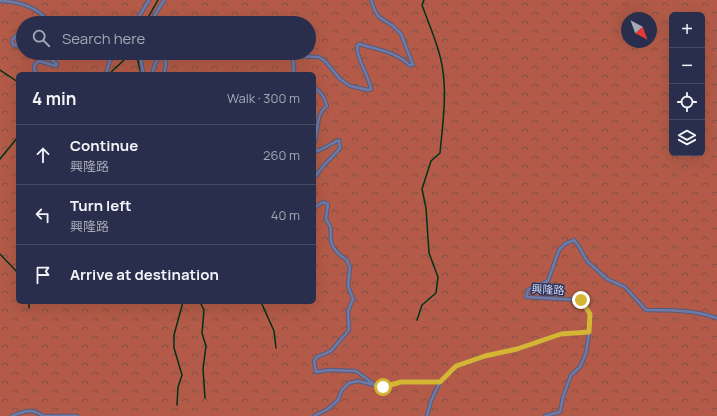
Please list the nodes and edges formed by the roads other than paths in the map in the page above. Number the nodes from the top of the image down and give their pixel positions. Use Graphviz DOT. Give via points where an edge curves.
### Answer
graph roads {
  1 [pos="149,0"];
  2 [pos="164,0"];
  3 [pos="371,0"];
  4 [pos="0,1"];
  5 [pos="45,16"];
  6 [pos="140,16"];
  7 [pos="154,16"];
  8 [pos="16,36"];
  9 [pos="16,46"];
  10 [pos="316,58"];
  11 [pos="52,60"];
  12 [pos="110,60"];
  13 [pos="141,60"];
  14 [pos="157,60"];
  15 [pos="164,60"];
  16 [pos="293,60"];
  17 [pos="36,72"];
  18 [pos="107,72"];
  19 [pos="143,72"];
  20 [pos="153,72"];
  21 [pos="164,72"];
  22 [pos="294,72"];
  23 [pos="316,88"];
  24 [pos="316,137"];
  25 [pos="316,150"];
  26 [pos="316,176"];
  27 [pos="316,207"];
  28 [pos="717,318"];
  29 [pos="589,332"];
  30 [pos="440,382"];
  31 [pos="376,386"];
  32 [pos="12,416"];
  33 [pos="43,416"];
  34 [pos="77,416"];
  35 [pos="314,416"];
  36 [pos="427,416"];
  37 [pos="545,416"];
  1 -- 6 [label="lane"];
  2 -- 7 [label="lane"];
  3 -- 10 [label="lane" via="379,17 401,34 413,65 396,56 359,44 357,53 370,82 371,89 368,90 350,86 340,79 326,61"];
  4 -- 5 [label="lane" via="34,9"];
  8 -- 9 [label="lane" via="12,40 13,45"];
  11 -- 17 [label="lane" via="56,66 40,61 35,64"];
  12 -- 18 [label="lane"];
  13 -- 19 [label="lane"];
  14 -- 20 [label="lane"];
  15 -- 21 [label="lane"];
  16 -- 22 [label="lane"];
  23 -- 24 [label="lane" via="327,106 319,116"];
  25 -- 26 [label="lane" via="318,151 339,140 340,148"];
  27 -- 31 [label="lane" via="323,202 328,204 326,219 331,227 331,242 347,260 350,268 348,286 353,299 348,311 349,330 331,351 317,357 314,361 316,372 356,371"];
  28 -- 29 [label="lane, 興隆路" via="706,314 672,310 646,310 625,286 607,279 587,261 574,240 559,250 548,281 528,290 526,298 581,300 590,314"];
  29 -- 30 [label="lane" via="561,334 517,349 485,356 456,366"];
  29 -- 37 [label="lane" via="586,353 580,367 572,376 560,412"];
  30 -- 31 [label="lane" via="401,382 383,387"];
  30 -- 36 [label="lane"];
  31 -- 35 [label="lane" via="358,381 349,383 342,390 338,400"];
  32 -- 33 [label="lane" via="25,410 36,411"];
  33 -- 34 [label="lane"];
}
